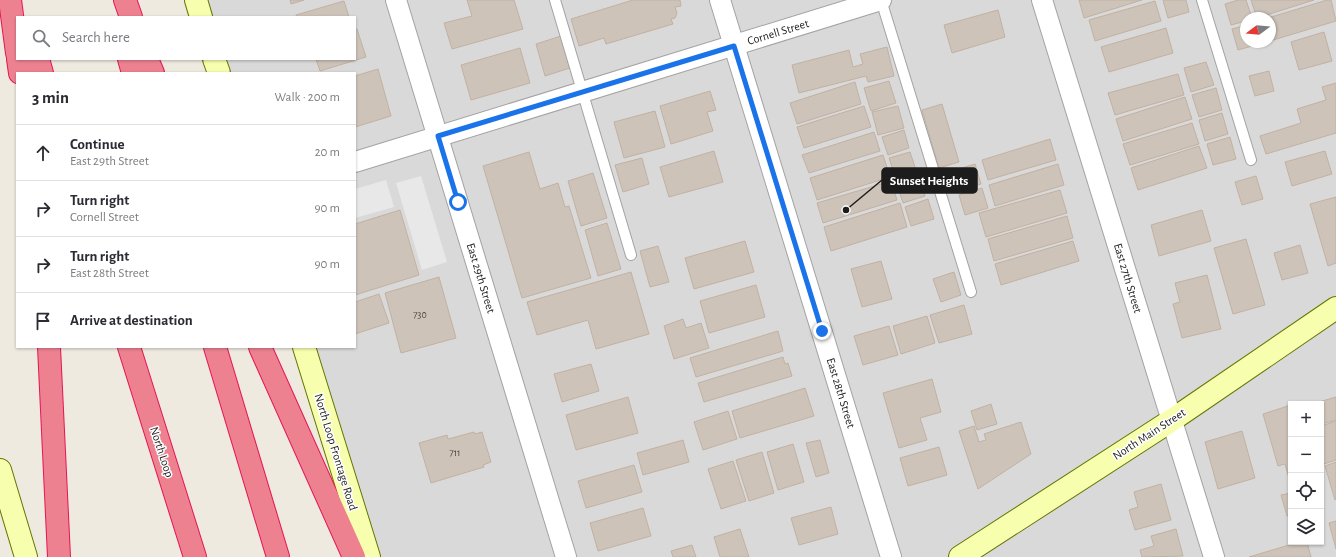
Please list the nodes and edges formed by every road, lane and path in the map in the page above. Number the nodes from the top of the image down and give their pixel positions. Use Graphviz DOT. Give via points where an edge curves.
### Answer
graph roads {
  1 [pos="10,0"];
  2 [pos="19,0"];
  3 [pos="112,0"];
  4 [pos="125,0"];
  5 [pos="196,0"];
  6 [pos="396,0"];
  7 [pos="555,0"];
  8 [pos="720,0"];
  9 [pos="881,0"];
  10 [pos="1042,0"];
  11 [pos="1202,0"];
  12 [pos="24,16"];
  13 [pos="117,16"];
  14 [pos="131,16"];
  15 [pos="201,16"];
  16 [pos="16,45"];
  17 [pos="734,46"];
  18 [pos="18,60"];
  19 [pos="38,60"];
  20 [pos="129,60"];
  21 [pos="147,60"];
  22 [pos="214,60"];
  23 [pos="20,72"];
  24 [pos="42,72"];
  25 [pos="133,72"];
  26 [pos="153,72"];
  27 [pos="219,72"];
  28 [pos="582,92"];
  29 [pos="438,136"];
  30 [pos="1251,160"];
  31 [pos="356,162"];
  32 [pos="631,255"];
  33 [pos="971,292"];
  34 [pos="1336,308"];
  35 [pos="49,348"];
  36 [pos="129,348"];
  37 [pos="215,348"];
  38 [pos="260,348"];
  39 [pos="304,348"];
  40 [pos="1172,420"];
  41 [pos="0,470"];
  42 [pos="26,557"];
  43 [pos="59,557"];
  44 [pos="195,557"];
  45 [pos="278,557"];
  46 [pos="354,557"];
  47 [pos="369,557"];
  48 [pos="566,557"];
  49 [pos="891,557"];
  50 [pos="960,557"];
  51 [pos="1214,557"];
  1 -- 16 [label="highway"];
  2 -- 12 [label="highway"];
  3 -- 13 [label="highway"];
  4 -- 14 [label="highway"];
  5 -- 15 [label="main road"];
  6 -- 29 [label="street, East 29th Street"];
  7 -- 28 [label="lane"];
  8 -- 17 [label="street, East 28th Street"];
  9 -- 17 [label="street, Cornell Street"];
  9 -- 33 [label="lane"];
  10 -- 40 [label="street, East 27th Street"];
  11 -- 30 [label="lane"];
  17 -- 28 [label="street, Cornell Street"];
  17 -- 49 [label="street, East 28th Street"];
  18 -- 23 [label="highway"];
  19 -- 24 [label="highway"];
  20 -- 25 [label="highway"];
  21 -- 26 [label="highway"];
  22 -- 27 [label="main road"];
  28 -- 29 [label="street, Cornell Street"];
  28 -- 32 [label="lane"];
  29 -- 31 [label="street, Cornell Street"];
  29 -- 48 [label="street, East 29th Street"];
  34 -- 40 [label="main road, North Main Street"];
  35 -- 43 [label="highway"];
  36 -- 44 [label="highway, North Loop"];
  37 -- 45 [label="highway"];
  38 -- 46 [label="highway"];
  39 -- 47 [label="main road, North Loop Frontage Road"];
  40 -- 50 [label="main road, North Main Street"];
  40 -- 51 [label="street, East 27th Street"];
  41 -- 42 [label="main road"];
}
